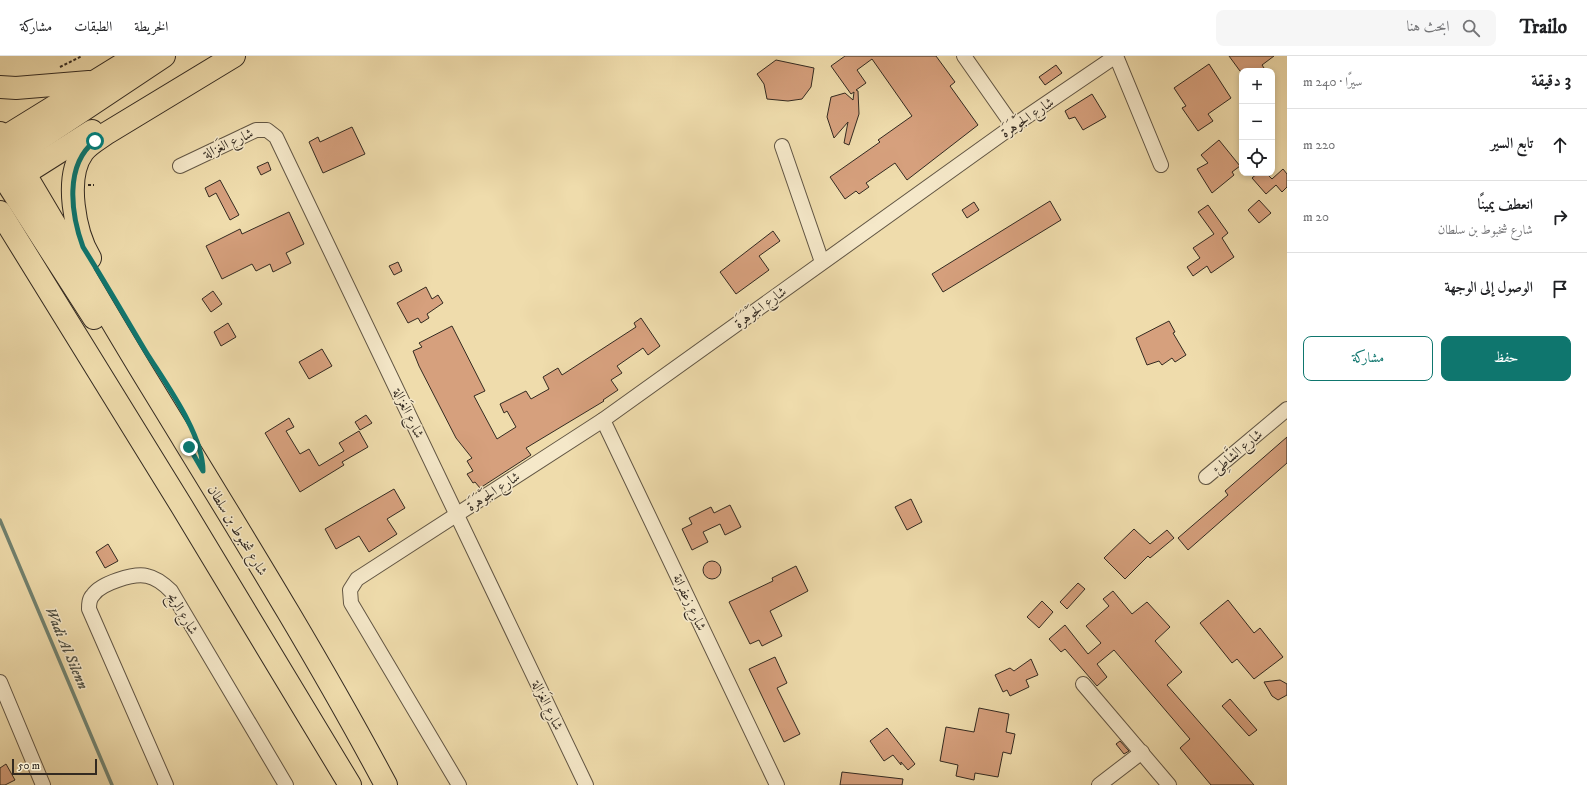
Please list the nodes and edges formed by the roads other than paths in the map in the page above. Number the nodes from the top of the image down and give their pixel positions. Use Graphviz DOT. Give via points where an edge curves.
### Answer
graph roads {
  1 [pos="136,56"];
  2 [pos="164,56"];
  3 [pos="212,56"];
  4 [pos="234,56"];
  5 [pos="964,56"];
  6 [pos="1116,56"];
  7 [pos="96,81"];
  8 [pos="0,87"];
  9 [pos="1013,126"];
  10 [pos="782,146"];
  11 [pos="9,160"];
  12 [pos="1161,165"];
  13 [pos="180,166"];
  14 [pos="20,202"];
  15 [pos="0,211"];
  16 [pos="0,245"];
  17 [pos="822,262"];
  18 [pos="32,263"];
  19 [pos="1287,409"];
  20 [pos="603,420"];
  21 [pos="189,447"];
  22 [pos="203,471"];
  23 [pos="1206,477"];
  24 [pos="457,515"];
  25 [pos="0,682"];
  26 [pos="1083,684"];
  27 [pos="1142,752"];
  28 [pos="43,785"];
  29 [pos="166,785"];
  30 [pos="286,785"];
  31 [pos="350,785"];
  32 [pos="386,785"];
  33 [pos="459,785"];
  34 [pos="586,785"];
  35 [pos="777,785"];
  36 [pos="1099,785"];
  37 [pos="1169,785"];
  1 -- 7 [label="main road"];
  2 -- 11 [label="main road"];
  3 -- 11 [label="main road"];
  4 -- 22 [label="main road" via="88,146 76,166 73,185 76,225 83,247 196,438 202,455"];
  5 -- 9 [label="street"];
  6 -- 9 [label="street, شارع الجَوْهَرَة"];
  6 -- 12 [label="street, شارع الجَوْهَرَة"];
  7 -- 8 [label="main road"];
  7 -- 11 [label="main road"];
  9 -- 17 [label="street, شارع الجَوْهَرَة"];
  10 -- 17 [label="street"];
  11 -- 14 [label="main road"];
  11 -- 21 [label="main road, شارع شخبوط بن سلطان"];
  13 -- 24 [label="street, شارع الغَزالة" via="256,130 268,130 276,137"];
  14 -- 15 [label="main road" via="8,201"];
  14 -- 21 [label="main road" via="137,385 166,424"];
  15 -- 18 [label="main road"];
  16 -- 18 [label="main road" via="14,250"];
  17 -- 20 [label="street, شارع الجَوْهَرَة"];
  18 -- 31 [label="main road" via="182,505"];
  19 -- 23 [label="street, شارع الشَّاطِئ"];
  20 -- 24 [label="street, شارع الجَوْهَرَة"];
  20 -- 35 [label="street, شارع زعفرانة"];
  21 -- 22 [label="main road, شارع شخبوط بن سلطان"];
  22 -- 32 [label="main road, شارع شخبوط بن سلطان" via="352,721"];
  24 -- 33 [label="street, شارع الجَوْهَرَة" via="357,579 350,597 351,603"];
  24 -- 34 [label="street, شارع الغَزالة"];
  25 -- 28 [label="street"];
  26 -- 27 [label="street"];
  27 -- 36 [label="street"];
  27 -- 37 [label="street"];
  29 -- 30 [label="street, شارع الريح" via="89,609 89,602 96,591 129,576 148,576 171,591"];
}
